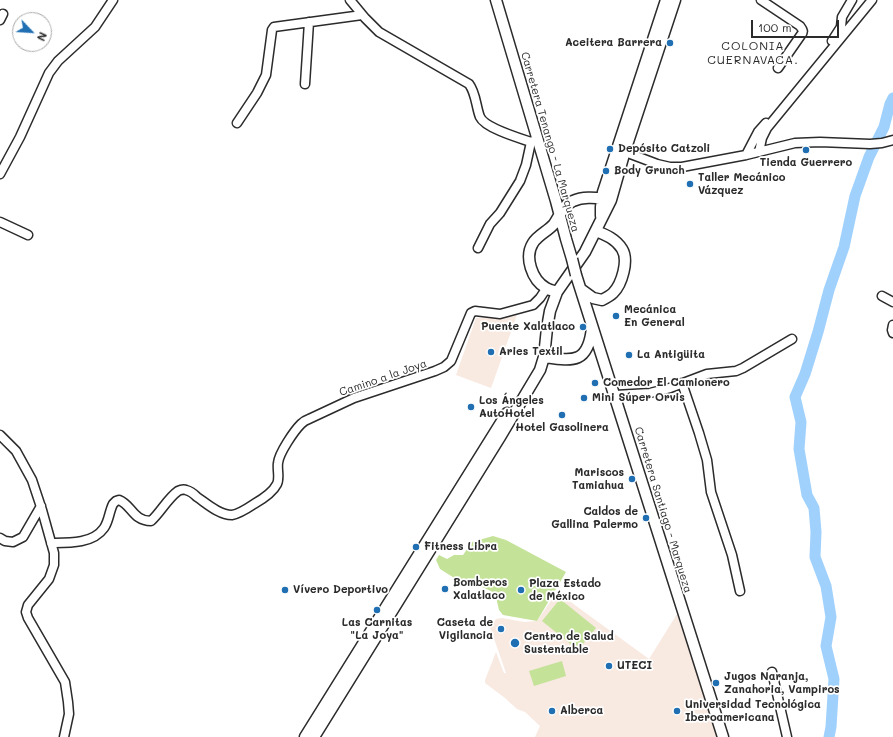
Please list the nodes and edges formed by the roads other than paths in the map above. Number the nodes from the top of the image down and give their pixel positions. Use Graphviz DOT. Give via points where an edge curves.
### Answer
graph roads {
  1 [pos="113,0"];
  2 [pos="350,0"];
  3 [pos="496,0"];
  4 [pos="666,0"];
  5 [pos="675,0"];
  6 [pos="761,0"];
  7 [pos="852,0"];
  8 [pos="872,0"];
  9 [pos="362,15"];
  10 [pos="309,22"];
  11 [pos="778,68"];
  12 [pos="305,84"];
  13 [pos="237,123"];
  14 [pos="534,140"];
  15 [pos="893,140"];
  16 [pos="621,150"];
  17 [pos="759,152"];
  18 [pos="746,154"];
  19 [pos="0,174"];
  20 [pos="607,199"];
  21 [pos="560,214"];
  22 [pos="0,222"];
  23 [pos="548,230"];
  24 [pos="596,231"];
  25 [pos="28,235"];
  26 [pos="566,239"];
  27 [pos="478,248"];
  28 [pos="546,288"];
  29 [pos="582,290"];
  30 [pos="557,292"];
  31 [pos="882,296"];
  32 [pos="893,302"];
  33 [pos="592,324"];
  34 [pos="893,325"];
  35 [pos="893,333"];
  36 [pos="792,339"];
  37 [pos="543,360"];
  38 [pos="682,383"];
  39 [pos="615,395"];
  40 [pos="0,435"];
  41 [pos="41,506"];
  42 [pos="0,538"];
  43 [pos="51,543"];
  44 [pos="740,591"];
  45 [pos="772,672"];
  46 [pos="64,737"];
  47 [pos="305,737"];
  48 [pos="314,737"];
  49 [pos="723,737"];
  50 [pos="787,737"];
  1 -- 19 [label="street" via="95,26 49,73"];
  2 -- 9 [label="street"];
  3 -- 14 [label="main road, Carretera Tenango - La Marqueza"];
  4 -- 16 [label="main road"];
  5 -- 16 [label="main road"];
  6 -- 11 [label="street" via="803,29 801,36"];
  7 -- 18 [label="street" via="842,17 841,27 836,36 758,132"];
  8 -- 17 [label="street" via="767,128"];
  9 -- 10 [label="street"];
  9 -- 14 [label="street" via="379,32 469,84 481,119 486,124"];
  10 -- 12 [label="street"];
  10 -- 13 [label="street" via="273,28 266,75"];
  14 -- 21 [label="main road, Carretera Tenango - La Marqueza"];
  14 -- 27 [label="street" via="520,181 490,224"];
  15 -- 17 [label="street" via="882,144 795,143"];
  16 -- 18 [label="street" via="670,167 682,167"];
  16 -- 20 [label="main road"];
  17 -- 18 [label="street"];
  20 -- 21 [label="main road" via="579,199 571,202"];
  20 -- 24 [label="main road"];
  21 -- 23 [label="main road"];
  21 -- 26 [label="main road, Carretera Tenango - La Marqueza"];
  22 -- 25 [label="street"];
  23 -- 26 [label="main road"];
  23 -- 28 [label="main road" via="533,242 529,261 532,273"];
  24 -- 29 [label="main road" via="615,240 622,249 625,259 623,274 613,293 602,300 593,298"];
  24 -- 30 [label="main road" via="579,262"];
  26 -- 29 [label="main road, Carretera Tenango - La Marqueza, bridge"];
  28 -- 30 [label="main road"];
  28 -- 43 [label="street, Camino a la Joya" via="533,305 500,314 475,311 471,313 448,365 354,398 302,423 278,457 277,484 267,495 243,511 234,515 227,514 189,491 182,490 166,503 151,521 138,517 119,500 113,504 105,527 94,536 71,543"];
  29 -- 33 [label="main road, Carretera Santiago - Marqueza"];
  30 -- 37 [label="main road" via="550,311"];
  31 -- 32 [label="street"];
  33 -- 37 [label="main road" via="591,339 580,356 568,360"];
  33 -- 39 [label="main road, Carretera Santiago - Marqueza"];
  34 -- 35 [label="street"];
  36 -- 38 [label="street" via="736,371 707,374"];
  37 -- 47 [label="main road" via="535,368"];
  37 -- 48 [label="main road" via="540,370 500,437"];
  38 -- 39 [label="street" via="650,393"];
  38 -- 44 [label="street" via="707,460 711,492 732,555"];
  39 -- 49 [label="main road, Carretera Santiago - Marqueza"];
  40 -- 41 [label="street" via="16,451 32,480"];
  41 -- 42 [label="street" via="22,537 13,542"];
  41 -- 43 [label="street"];
  43 -- 46 [label="street" via="54,564 49,579 28,605 26,612 65,682 68,714"];
  45 -- 50 [label="street"];
}
